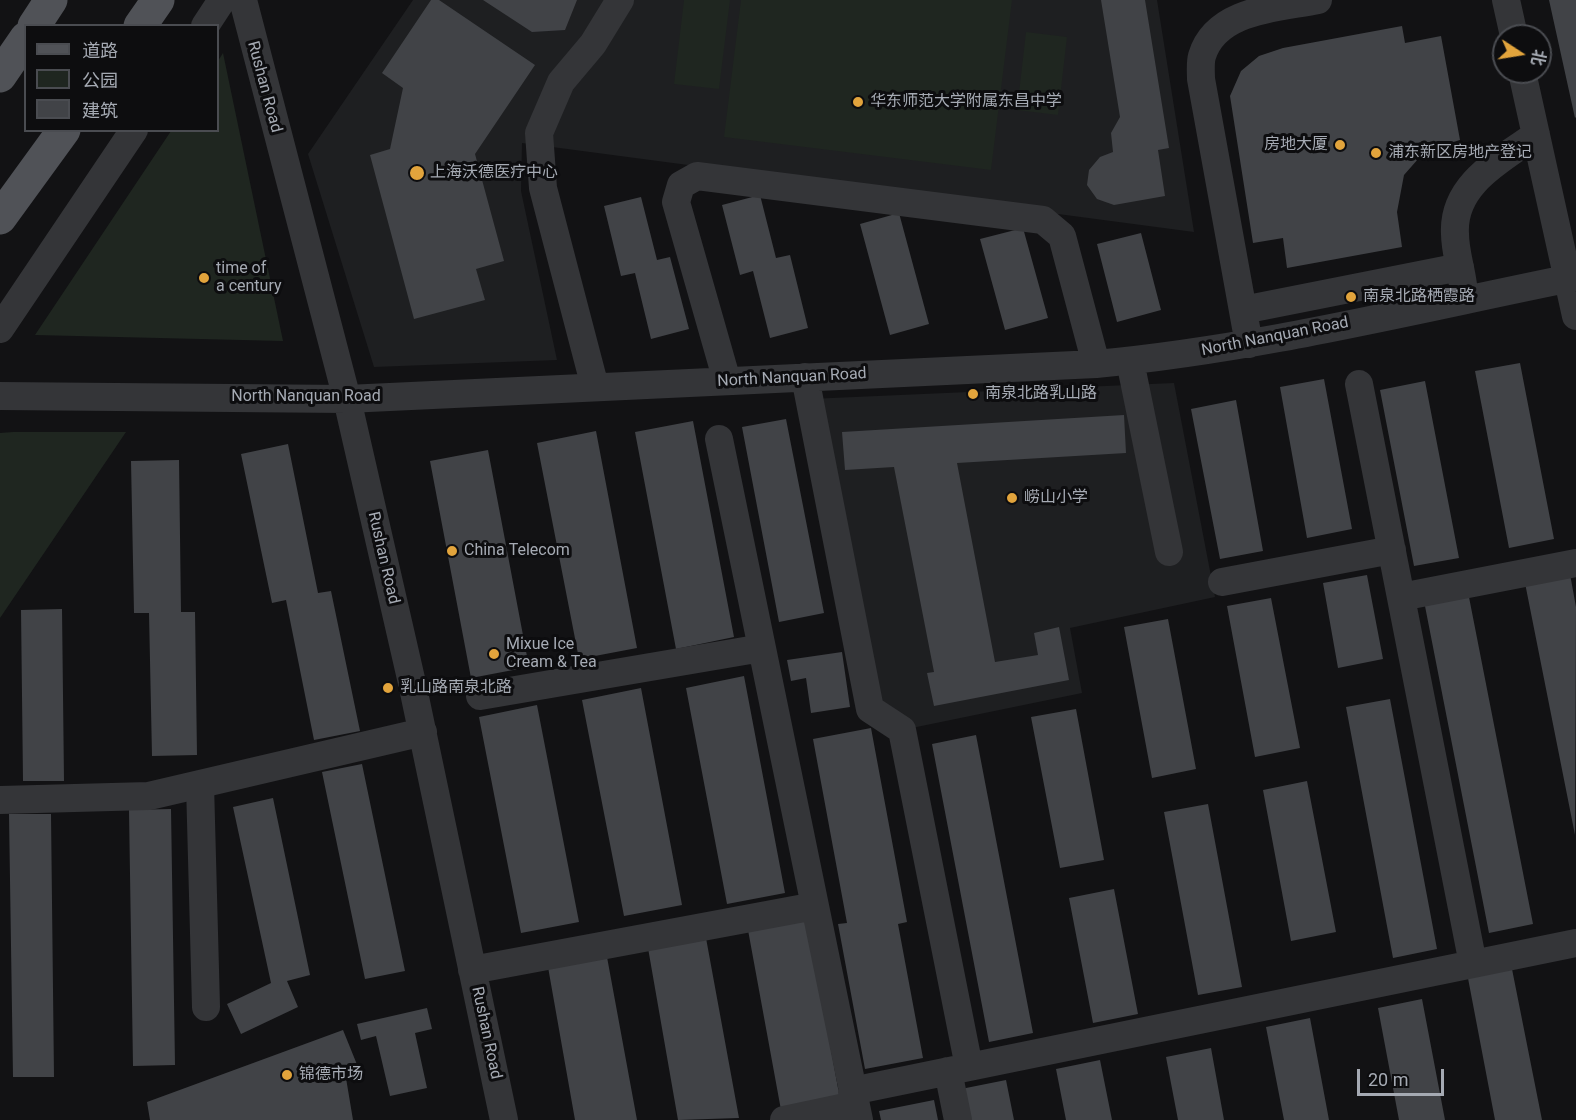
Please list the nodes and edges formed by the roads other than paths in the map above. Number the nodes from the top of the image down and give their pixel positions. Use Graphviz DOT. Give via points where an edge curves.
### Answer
graph roads {
  1 [pos="51,0"];
  2 [pos="222,0"];
  3 [pos="243,0"];
  4 [pos="620,0"];
  5 [pos="1318,0"];
  6 [pos="1506,0"];
  7 [pos="35,24"];
  8 [pos="206,24"];
  9 [pos="1511,24"];
  10 [pos="24,41"];
  11 [pos="0,76"];
  12 [pos="1525,84"];
  13 [pos="63,132"];
  14 [pos="133,132"];
  15 [pos="1536,135"];
  16 [pos="0,218"];
  17 [pos="1460,267"];
  18 [pos="1572,278"];
  19 [pos="1466,299"];
  20 [pos="1243,310"];
  21 [pos="1576,316"];
  22 [pos="0,329"];
  23 [pos="1249,344"];
  24 [pos="1130,361"];
  25 [pos="1096,364"];
  26 [pos="805,377"];
  27 [pos="726,381"];
  28 [pos="1359,384"];
  29 [pos="595,387"];
  30 [pos="0,396"];
  31 [pos="347,399"];
  32 [pos="719,439"];
  33 [pos="1392,550"];
  34 [pos="1169,552"];
  35 [pos="1576,563"];
  36 [pos="1222,582"];
  37 [pos="1401,597"];
  38 [pos="762,648"];
  39 [pos="480,696"];
  40 [pos="423,732"];
  41 [pos="200,784"];
  42 [pos="0,800"];
  43 [pos="815,906"];
  44 [pos="1576,943"];
  45 [pos="1473,964"];
  46 [pos="472,970"];
  47 [pos="206,1007"];
  48 [pos="958,1069"];
  49 [pos="855,1105"];
  50 [pos="504,1120"];
  51 [pos="784,1120"];
  52 [pos="958,1120"];
  1 -- 7 [label="main road"];
  2 -- 8 [label="street"];
  3 -- 31 [label="street, Rushan Road"];
  4 -- 29 [label="street" via="561,82 539,133 543,188"];
  5 -- 20 [label="street" via="1230,21 1202,56 1201,80"];
  6 -- 9 [label="street"];
  10 -- 11 [label="main road"];
  12 -- 15 [label="street"];
  13 -- 16 [label="main road"];
  14 -- 22 [label="street"];
  15 -- 17 [label="street" via="1483,174 1461,197 1454,233"];
  15 -- 18 [label="street"];
  17 -- 19 [label="street"];
  17 -- 20 [label="street"];
  18 -- 19 [label="street, North Nanquan Road"];
  18 -- 21 [label="street"];
  19 -- 23 [label="street, North Nanquan Road"];
  20 -- 23 [label="street"];
  23 -- 24 [label="street, North Nanquan Road"];
  24 -- 25 [label="street, North Nanquan Road"];
  24 -- 34 [label="street"];
  25 -- 26 [label="street, North Nanquan Road"];
  25 -- 27 [label="street" via="1062,236 1043,220 697,176 681,185 676,202"];
  26 -- 27 [label="street, North Nanquan Road"];
  26 -- 48 [label="street" via="870,709 902,730"];
  27 -- 29 [label="street, North Nanquan Road"];
  28 -- 33 [label="street"];
  29 -- 31 [label="street, North Nanquan Road"];
  30 -- 31 [label="street, North Nanquan Road"];
  31 -- 40 [label="street, Rushan Road"];
  32 -- 38 [label="street"];
  33 -- 36 [label="street"];
  33 -- 37 [label="street"];
  35 -- 37 [label="street"];
  37 -- 45 [label="street"];
  38 -- 39 [label="street"];
  38 -- 43 [label="street"];
  40 -- 41 [label="street"];
  40 -- 46 [label="street, Rushan Road"];
  41 -- 42 [label="street" via="149,796"];
  41 -- 47 [label="street"];
  43 -- 46 [label="street"];
  43 -- 49 [label="street"];
  44 -- 45 [label="street"];
  45 -- 48 [label="street"];
  46 -- 50 [label="street, Rushan Road"];
  48 -- 49 [label="street"];
  48 -- 52 [label="street"];
  49 -- 51 [label="street"];
}
